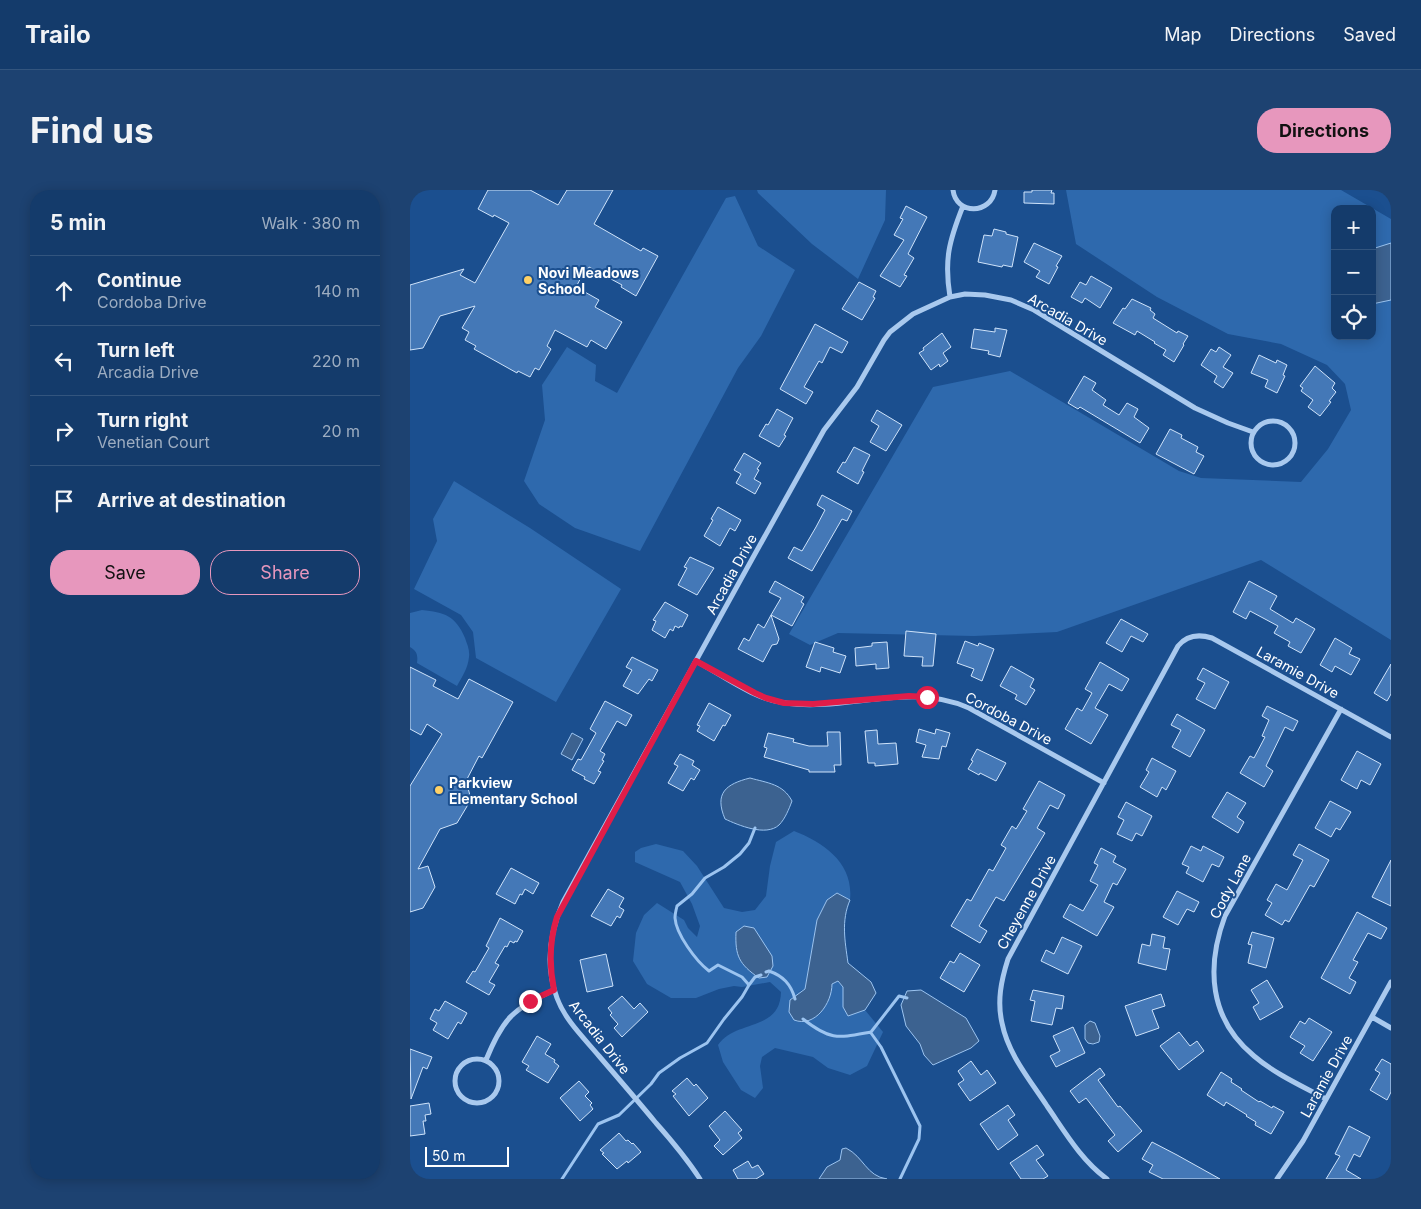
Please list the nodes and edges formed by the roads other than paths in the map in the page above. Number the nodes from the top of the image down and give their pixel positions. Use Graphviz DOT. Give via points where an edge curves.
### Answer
graph roads {
  1 [pos="953,190"];
  2 [pos="995,190"];
  3 [pos="963,206"];
  4 [pos="950,297"];
  5 [pos="1254,432"];
  6 [pos="1192,636"];
  7 [pos="696,661"];
  8 [pos="1340,709"];
  9 [pos="1391,737"];
  10 [pos="1104,783"];
  11 [pos="1391,982"];
  12 [pos="554,990"];
  13 [pos="1372,1017"];
  14 [pos="1391,1028"];
  15 [pos="486,1060"];
  16 [pos="1326,1099"];
  17 [pos="700,1179"];
  18 [pos="1107,1179"];
  19 [pos="1277,1179"];
  1 -- 3 [label="street" via="957,202"];
  2 -- 3 [label="street" via="992,199 982,208 976,210"];
  3 -- 4 [label="street" via="947,261"];
  4 -- 5 [label="street, Arcadia Drive" via="975,294 1020,303 1195,408"];
  4 -- 7 [label="street, Arcadia Drive" via="913,314 890,332 878,348 857,387 824,430"];
  5 -- 5 [label="street" via="1250,443 1252,451 1262,463 1276,466 1293,454 1294,433 1284,423 1262,423"];
  6 -- 8 [label="street, Laramie Drive" via="1218,641"];
  6 -- 10 [label="street, Cheyenne Drive" via="1178,646"];
  7 -- 10 [label="street, Cordoba Drive" via="760,696 784,703 813,704 909,696 956,702"];
  7 -- 12 [label="street, Arcadia Drive" via="557,917 550,950"];
  8 -- 9 [label="street, Laramie Drive"];
  8 -- 16 [label="street, Cody Lane" via="1225,916 1213,965 1218,1004 1229,1028 1242,1044 1268,1067"];
  10 -- 18 [label="street, Cheyenne Drive" via="1008,959 999,996 1004,1032 1013,1054 1076,1148"];
  11 -- 13 [label="street, Laramie Drive"];
  12 -- 15 [label="street" via="530,1001 508,1018"];
  12 -- 17 [label="street, Arcadia Drive" via="570,1021 687,1158"];
  13 -- 14 [label="street"];
  13 -- 16 [label="street, Laramie Drive"];
  15 -- 15 [label="street" via="466,1061 456,1072 455,1085 468,1101 483,1102 495,1093 499,1078"];
  16 -- 19 [label="street, Laramie Drive"];
}
